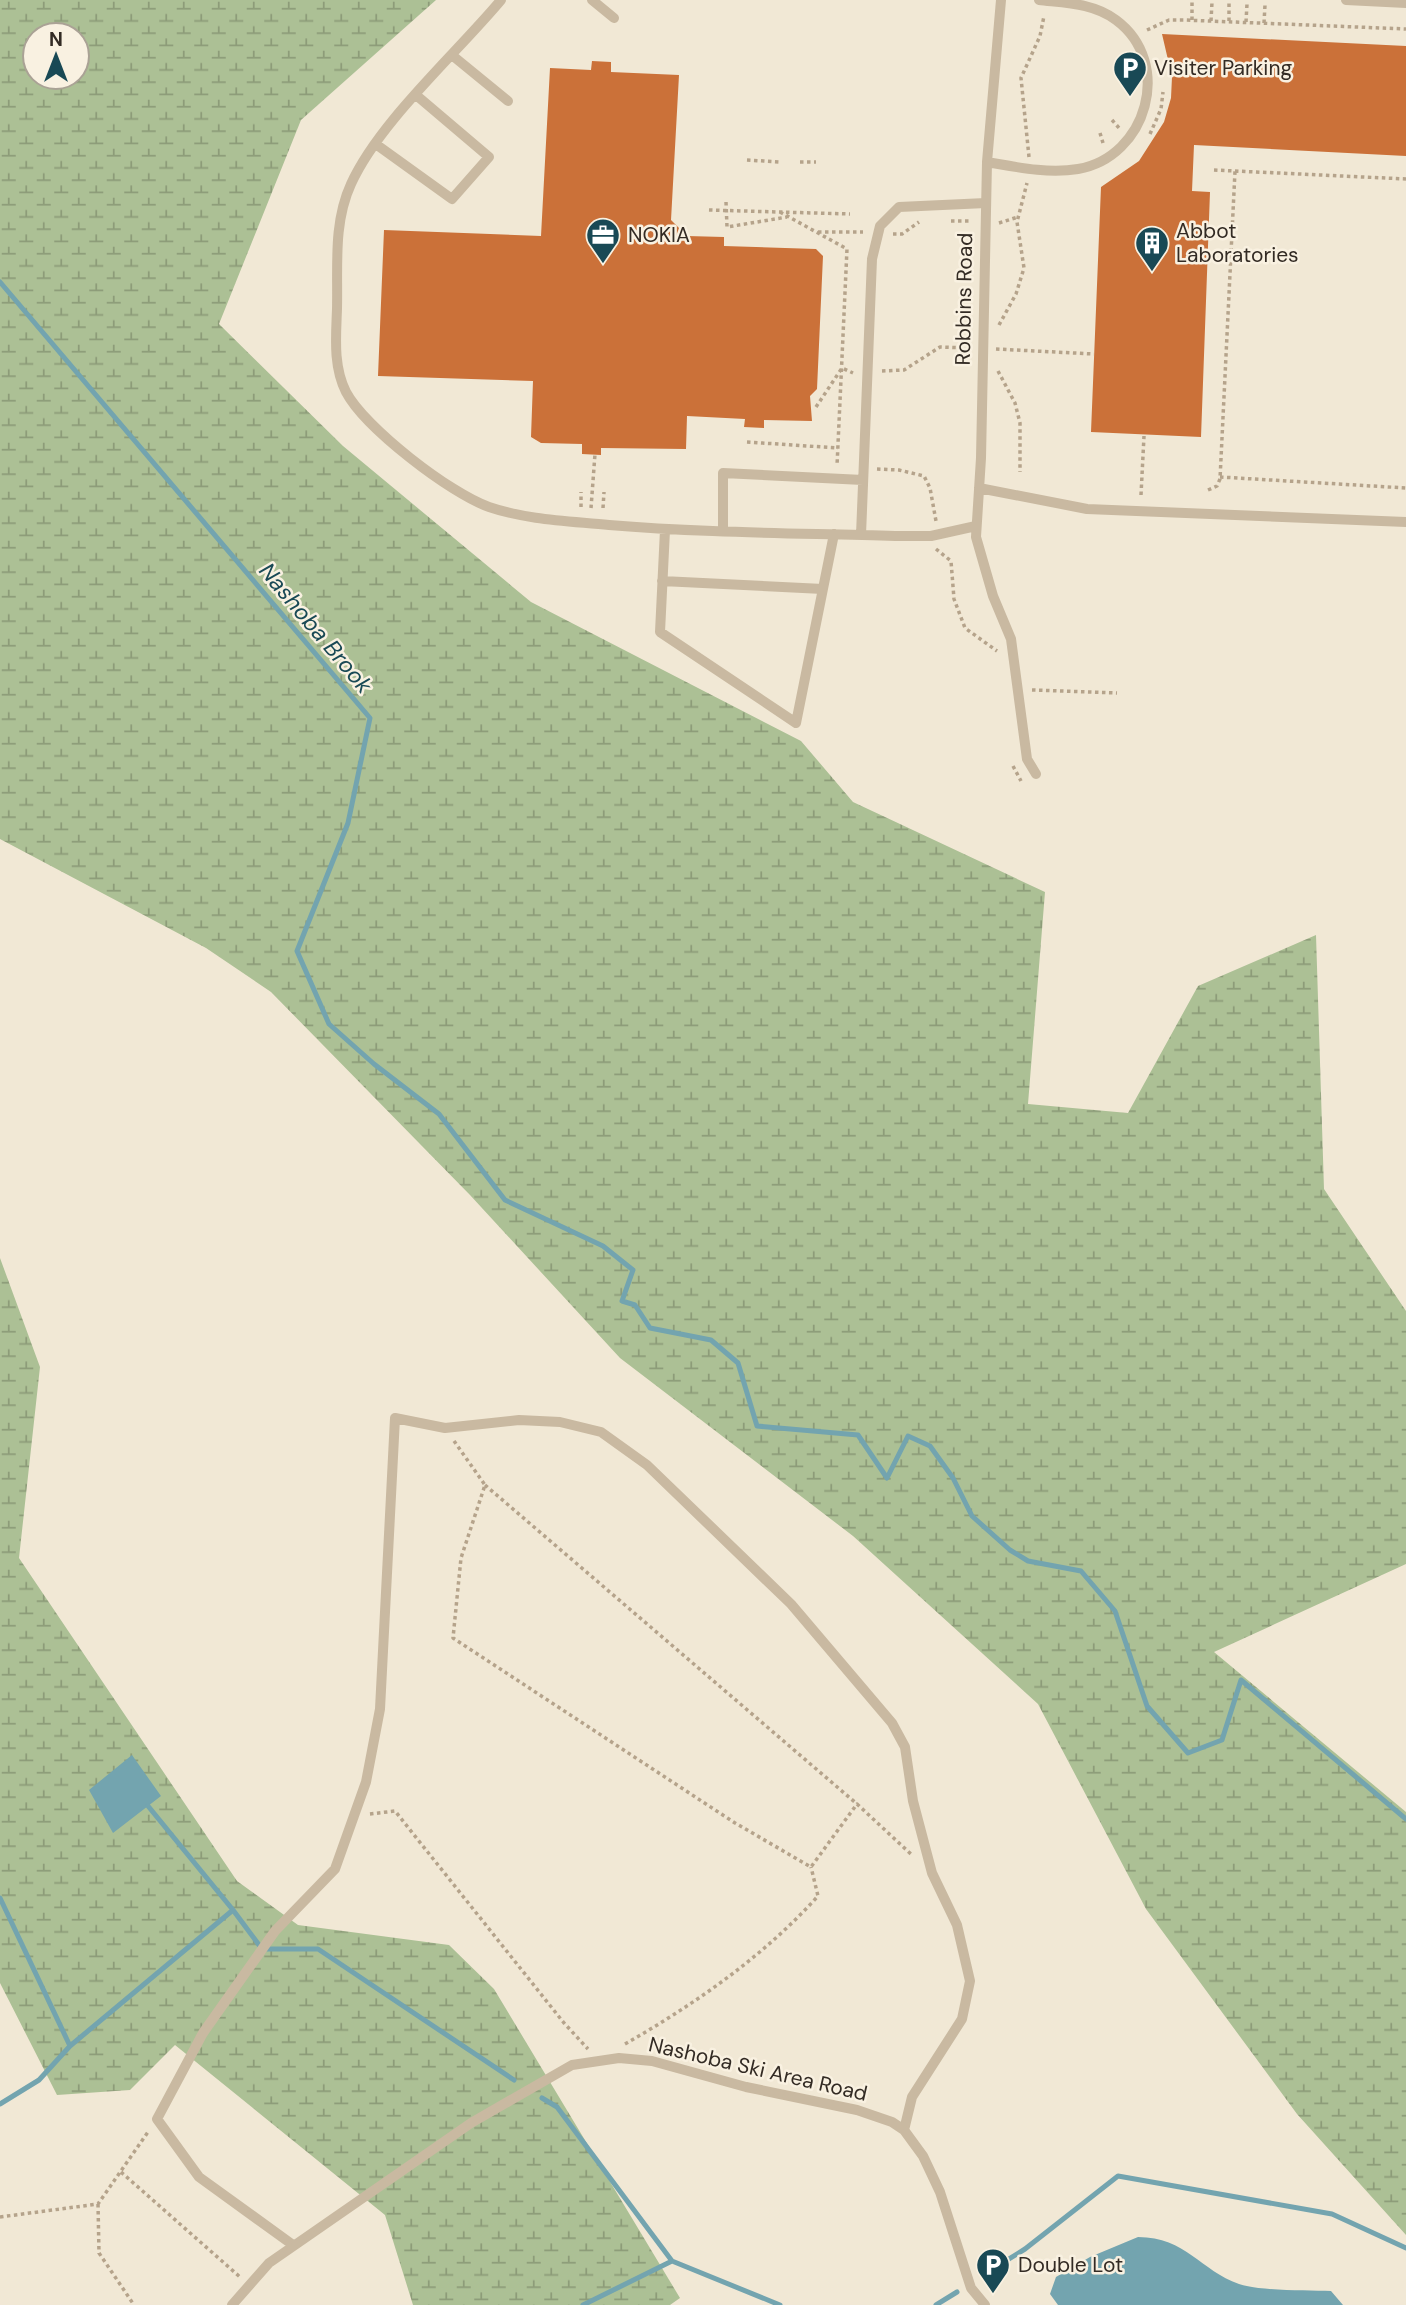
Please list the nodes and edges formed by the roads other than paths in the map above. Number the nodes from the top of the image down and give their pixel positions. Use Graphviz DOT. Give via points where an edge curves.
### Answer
graph roads {
  1 [pos="501,0"];
  2 [pos="592,0"];
  3 [pos="1000,0"];
  4 [pos="1346,0"];
  5 [pos="1406,3"];
  6 [pos="1042,4"];
  7 [pos="614,18"];
  8 [pos="453,56"];
  9 [pos="416,95"];
  10 [pos="508,101"];
  11 [pos="377,145"];
  12 [pos="986,162"];
  13 [pos="986,203"];
  14 [pos="863,480"];
  15 [pos="979,488"];
  16 [pos="1406,522"];
  17 [pos="976,526"];
  18 [pos="665,530"];
  19 [pos="723,531"];
  20 [pos="834,534"];
  21 [pos="861,535"];
  22 [pos="662,581"];
  23 [pos="823,589"];
  24 [pos="1036,774"];
  25 [pos="904,2130"];
  26 [pos="293,2245"];
  27 [pos="232,2305"];
  28 [pos="985,2305"];
  1 -- 8 [label="lane"];
  2 -- 7 [label="lane"];
  3 -- 12 [label="lane, Robbins Road"];
  4 -- 5 [label="lane"];
  6 -- 12 [label="lane" via="1092,8 1126,29 1141,50 1148,73 1144,111 1117,152 1079,169 1045,170"];
  8 -- 9 [label="lane"];
  8 -- 10 [label="lane"];
  9 -- 11 [label="lane"];
  9 -- 11 [label="lane" via="489,157 452,200"];
  11 -- 18 [label="lane" via="351,183 340,213 336,352 347,394 372,424 444,484 489,507 555,520"];
  12 -- 13 [label="lane, Robbins Road"];
  13 -- 14 [label="lane" via="899,206 880,226 872,259"];
  13 -- 15 [label="lane, Robbins Road"];
  14 -- 19 [label="lane" via="723,473"];
  14 -- 21 [label="lane"];
  15 -- 16 [label="lane" via="1087,509"];
  15 -- 17 [label="lane, Robbins Road"];
  17 -- 21 [label="lane" via="931,536"];
  17 -- 24 [label="lane, Robbins Road" via="993,596 1011,639 1027,759"];
  18 -- 19 [label="lane"];
  18 -- 22 [label="lane"];
  19 -- 20 [label="lane"];
  20 -- 21 [label="lane"];
  20 -- 23 [label="lane"];
  22 -- 23 [label="lane"];
  22 -- 23 [label="lane" via="660,632 796,723"];
  25 -- 26 [label="lane, Nashoba Ski Area Road" via="857,2110 652,2061 598,2059 562,2069 471,2123"];
  25 -- 26 [label="lane" via="912,2097 962,2019 970,1981 957,1925 932,1874 905,1747 892,1723 791,1604 647,1465 601,1432 560,1422 519,1420 445,1428 396,1418 380,1709 366,1782 335,1869 275,1931 203,2033 158,2119 199,2178"];
  25 -- 28 [label="lane, Nashoba Ski Area Road" via="940,2192 971,2288"];
  26 -- 27 [label="lane, Nashoba Ski Area Road" via="269,2263"];
}
